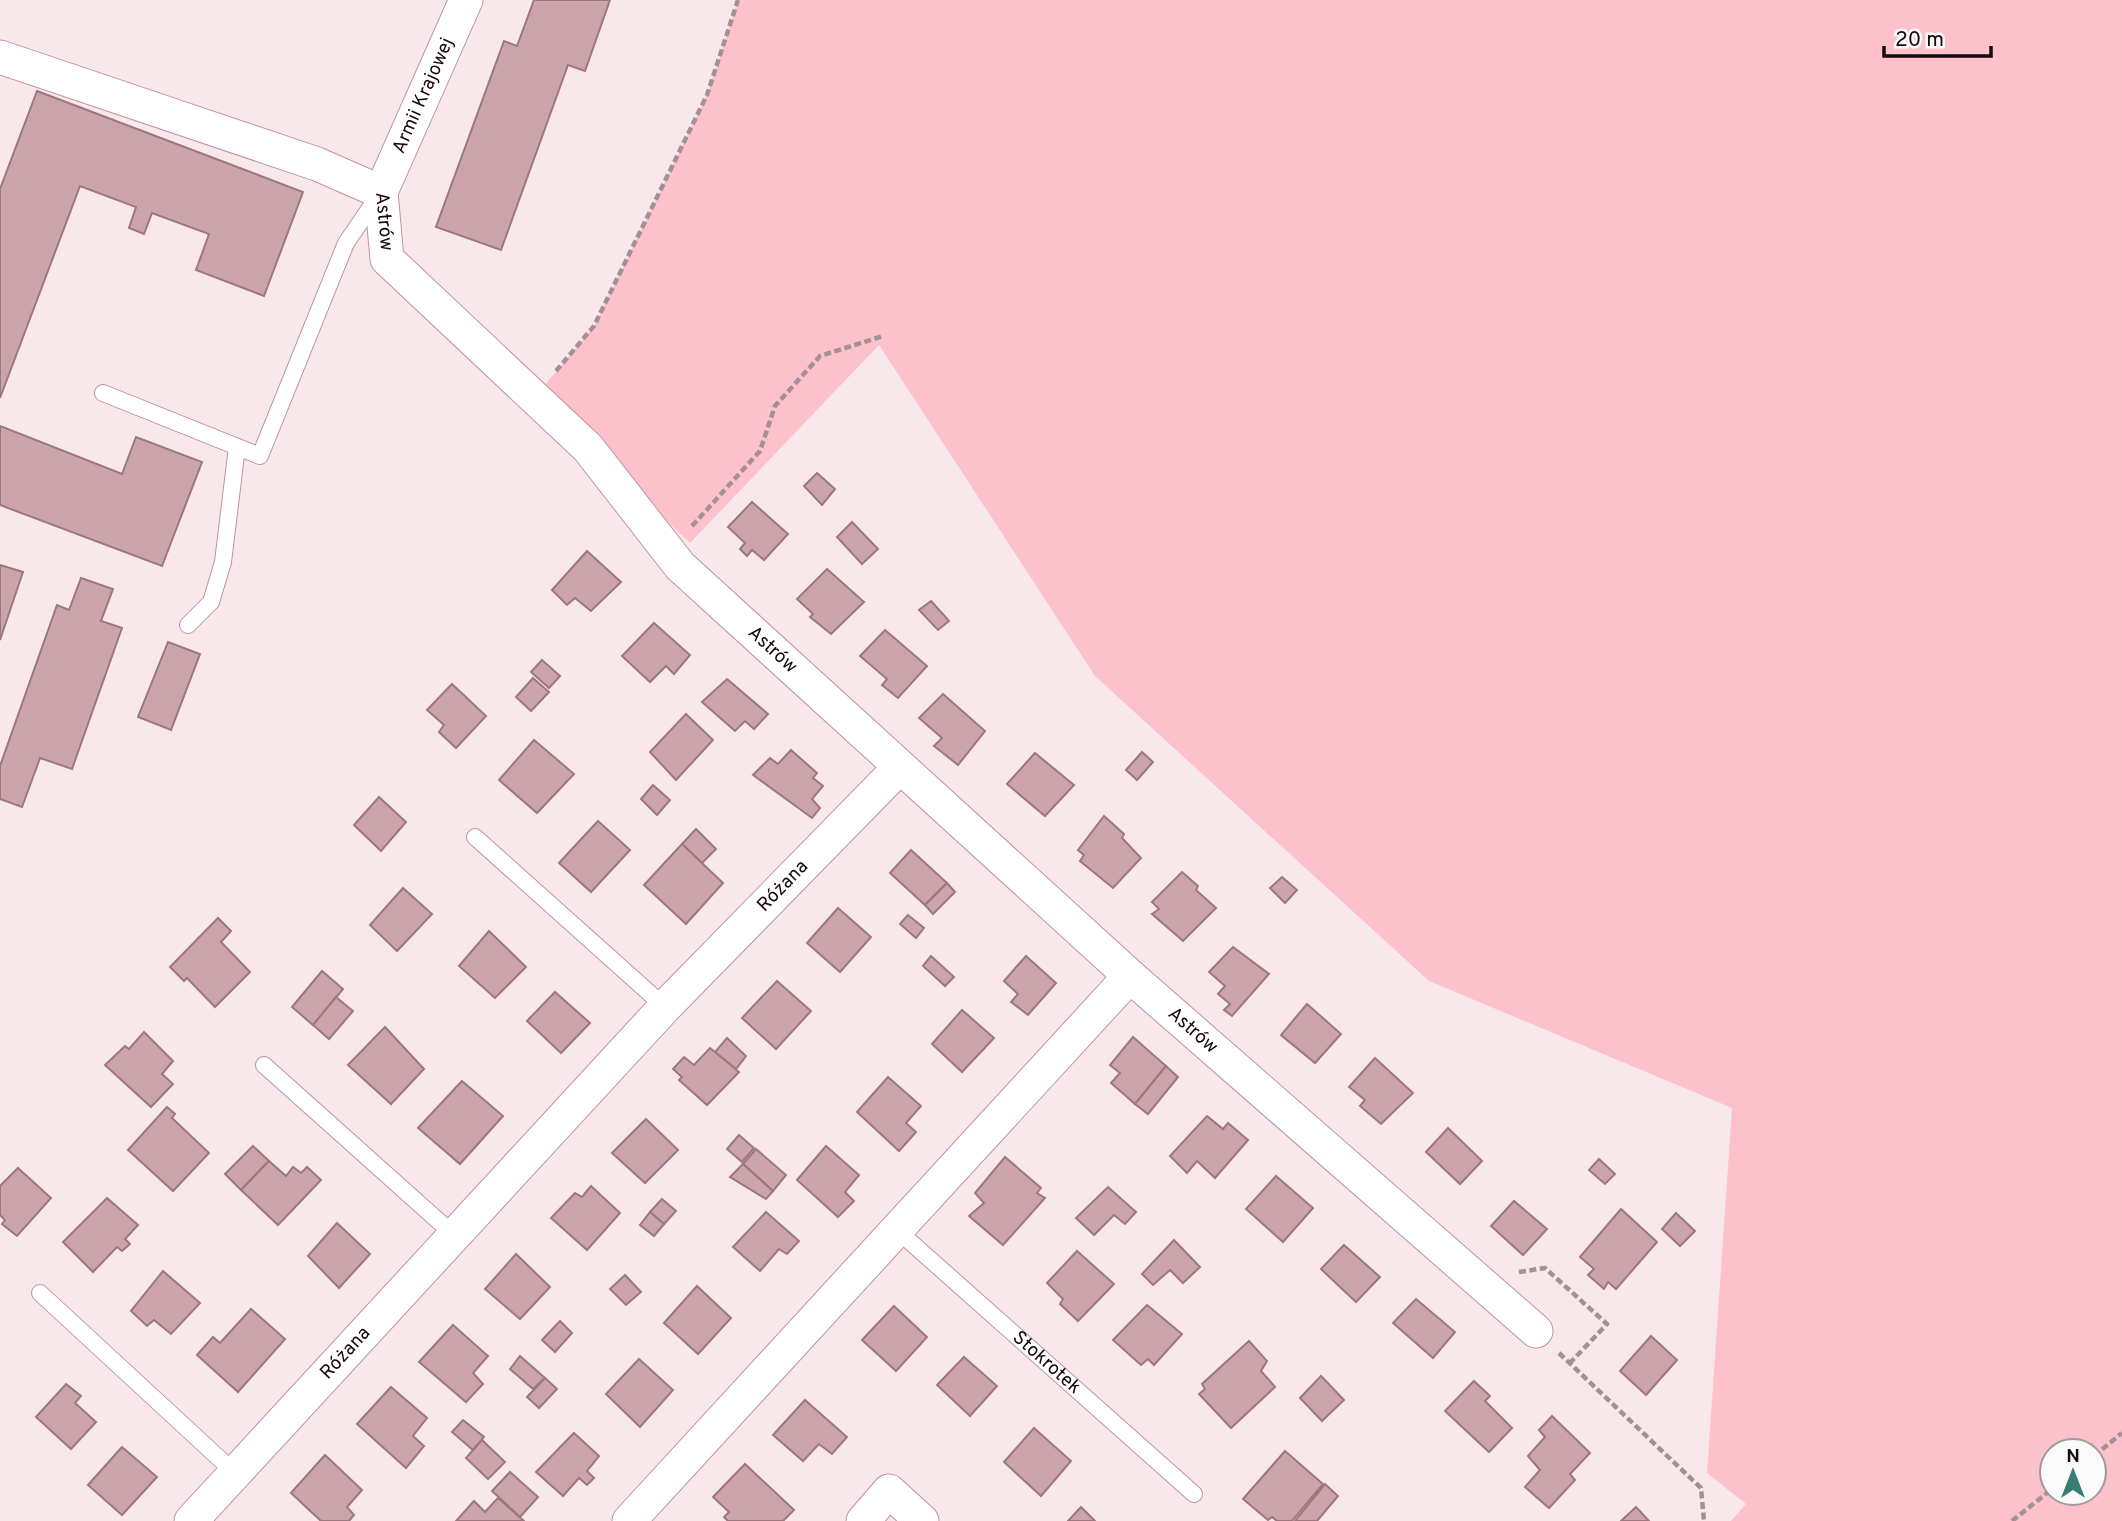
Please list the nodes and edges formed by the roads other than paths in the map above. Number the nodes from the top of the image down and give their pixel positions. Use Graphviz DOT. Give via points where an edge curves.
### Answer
graph roads {
  1 [pos="466,0"];
  2 [pos="0,57"];
  3 [pos="381,192"];
  4 [pos="103,393"];
  5 [pos="237,447"];
  6 [pos="188,625"];
  7 [pos="900,766"];
  8 [pos="475,837"];
  9 [pos="1130,976"];
  10 [pos="666,1007"];
  11 [pos="264,1065"];
  12 [pos="897,1230"];
  13 [pos="453,1234"];
  14 [pos="40,1293"];
  15 [pos="1536,1331"];
  16 [pos="235,1473"];
  17 [pos="1194,1494"];
  18 [pos="191,1521"];
  19 [pos="628,1521"];
  20 [pos="863,1521"];
  21 [pos="922,1521"];
  1 -- 3 [label="street, Armii Krajowej"];
  2 -- 3 [label="street, Astrów" via="317,164"];
  3 -- 5 [label="lane" via="346,243 260,456"];
  3 -- 7 [label="street, Astrów" via="387,259 588,448 680,566"];
  4 -- 5 [label="lane"];
  5 -- 6 [label="lane" via="223,562 211,602"];
  7 -- 9 [label="street, Astrów"];
  7 -- 10 [label="street, Różana"];
  8 -- 10 [label="lane"];
  9 -- 12 [label="street"];
  9 -- 15 [label="street, Astrów"];
  10 -- 13 [label="street, Różana"];
  11 -- 13 [label="lane"];
  12 -- 17 [label="lane, Stokrotek"];
  12 -- 19 [label="street"];
  13 -- 16 [label="street, Różana"];
  14 -- 16 [label="lane"];
  16 -- 18 [label="street, Różana"];
  20 -- 21 [label="street" via="889,1491"];
}
